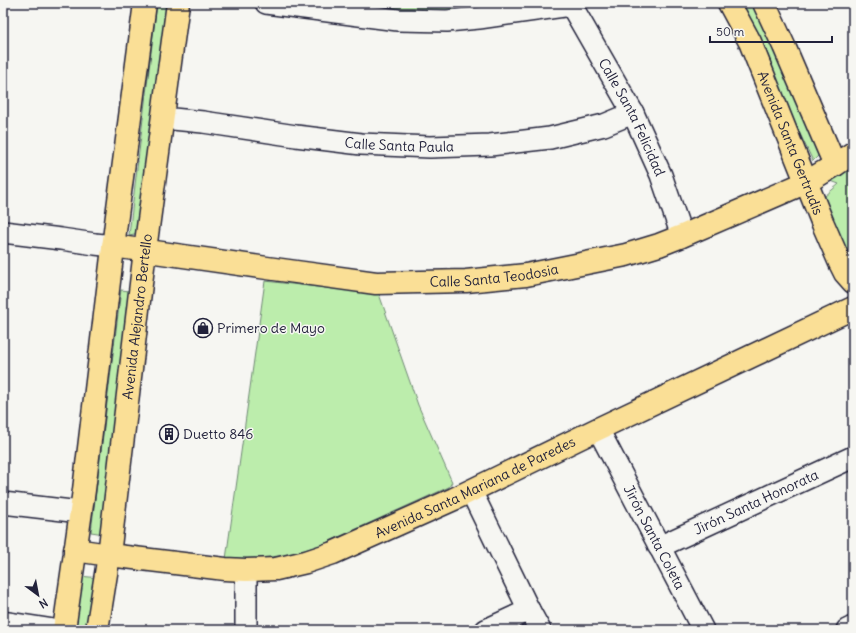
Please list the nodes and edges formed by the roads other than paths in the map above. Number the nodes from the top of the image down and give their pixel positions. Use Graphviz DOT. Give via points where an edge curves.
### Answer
graph roads {
  1 [pos="145,3"];
  2 [pos="178,3"];
  3 [pos="266,3"];
  4 [pos="729,3"];
  5 [pos="764,3"];
  6 [pos="570,4"];
  7 [pos="309,6"];
  8 [pos="633,113"];
  9 [pos="163,118"];
  10 [pos="853,153"];
  11 [pos="835,165"];
  12 [pos="807,182"];
  13 [pos="3,232"];
  14 [pos="682,236"];
  15 [pos="113,246"];
  16 [pos="145,250"];
  17 [pos="853,282"];
  18 [pos="853,308"];
  19 [pos="601,436"];
  20 [pos="853,457"];
  21 [pos="471,490"];
  22 [pos="3,503"];
  23 [pos="80,512"];
  24 [pos="660,547"];
  25 [pos="75,550"];
  26 [pos="109,555"];
  27 [pos="246,570"];
  28 [pos="529,610"];
  29 [pos="3,622"];
  30 [pos="853,627"];
  31 [pos="54,630"];
  32 [pos="64,630"];
  33 [pos="97,630"];
  34 [pos="246,630"];
  35 [pos="486,630"];
  36 [pos="540,630"];
  37 [pos="703,630"];
  38 [pos="846,630"];
  1 -- 15 [label="main road"];
  2 -- 9 [label="main road, Avenida Alejandro Bertello"];
  3 -- 7 [label="street"];
  4 -- 12 [label="main road, Avenida Santa Gertrudis" via="750,42"];
  5 -- 11 [label="main road, Avenida Santa Gertrudis"];
  6 -- 7 [label="street" via="447,21 398,20"];
  6 -- 8 [label="street, Calle Santa Felicidad"];
  8 -- 9 [label="street, Calle Santa Paula" via="604,125 550,138 490,145 430,147 361,144"];
  8 -- 14 [label="street, Calle Santa Felicidad" via="660,175"];
  9 -- 16 [label="main road, Avenida Alejandro Bertello"];
  10 -- 11 [label="main road, Calle Santa Teodosia"];
  11 -- 12 [label="main road, Calle Santa Teodosia"];
  12 -- 14 [label="main road, Calle Santa Teodosia"];
  12 -- 17 [label="main road, Avenida Santa Gertrudis" via="840,263"];
  13 -- 15 [label="street"];
  14 -- 16 [label="main road, Calle Santa Teodosia" via="618,256 526,275 466,281 376,283"];
  15 -- 16 [label="main road, Calle Santa Teodosia"];
  15 -- 23 [label="main road"];
  16 -- 26 [label="main road, Avenida Alejandro Bertello"];
  18 -- 19 [label="main road, Avenida Santa Mariana de Paredes"];
  19 -- 21 [label="main road, Avenida Santa Mariana de Paredes"];
  19 -- 24 [label="street, Jirón Santa Coleta"];
  20 -- 24 [label="street, Jirón Santa Honorata"];
  21 -- 27 [label="main road, Avenida Santa Mariana de Paredes" via="333,553 276,569"];
  21 -- 28 [label="street"];
  22 -- 23 [label="street"];
  23 -- 25 [label="main road"];
  24 -- 37 [label="street, Jirón Santa Coleta"];
  25 -- 26 [label="main road, Avenida Santa Mariana de Paredes"];
  25 -- 32 [label="main road"];
  26 -- 27 [label="main road, Avenida Santa Mariana de Paredes"];
  26 -- 33 [label="main road, Avenida Alejandro Bertello"];
  27 -- 34 [label="street"];
  28 -- 35 [label="street"];
  28 -- 36 [label="street"];
  29 -- 31 [label="street"];
  30 -- 38 [label="street"];
}
